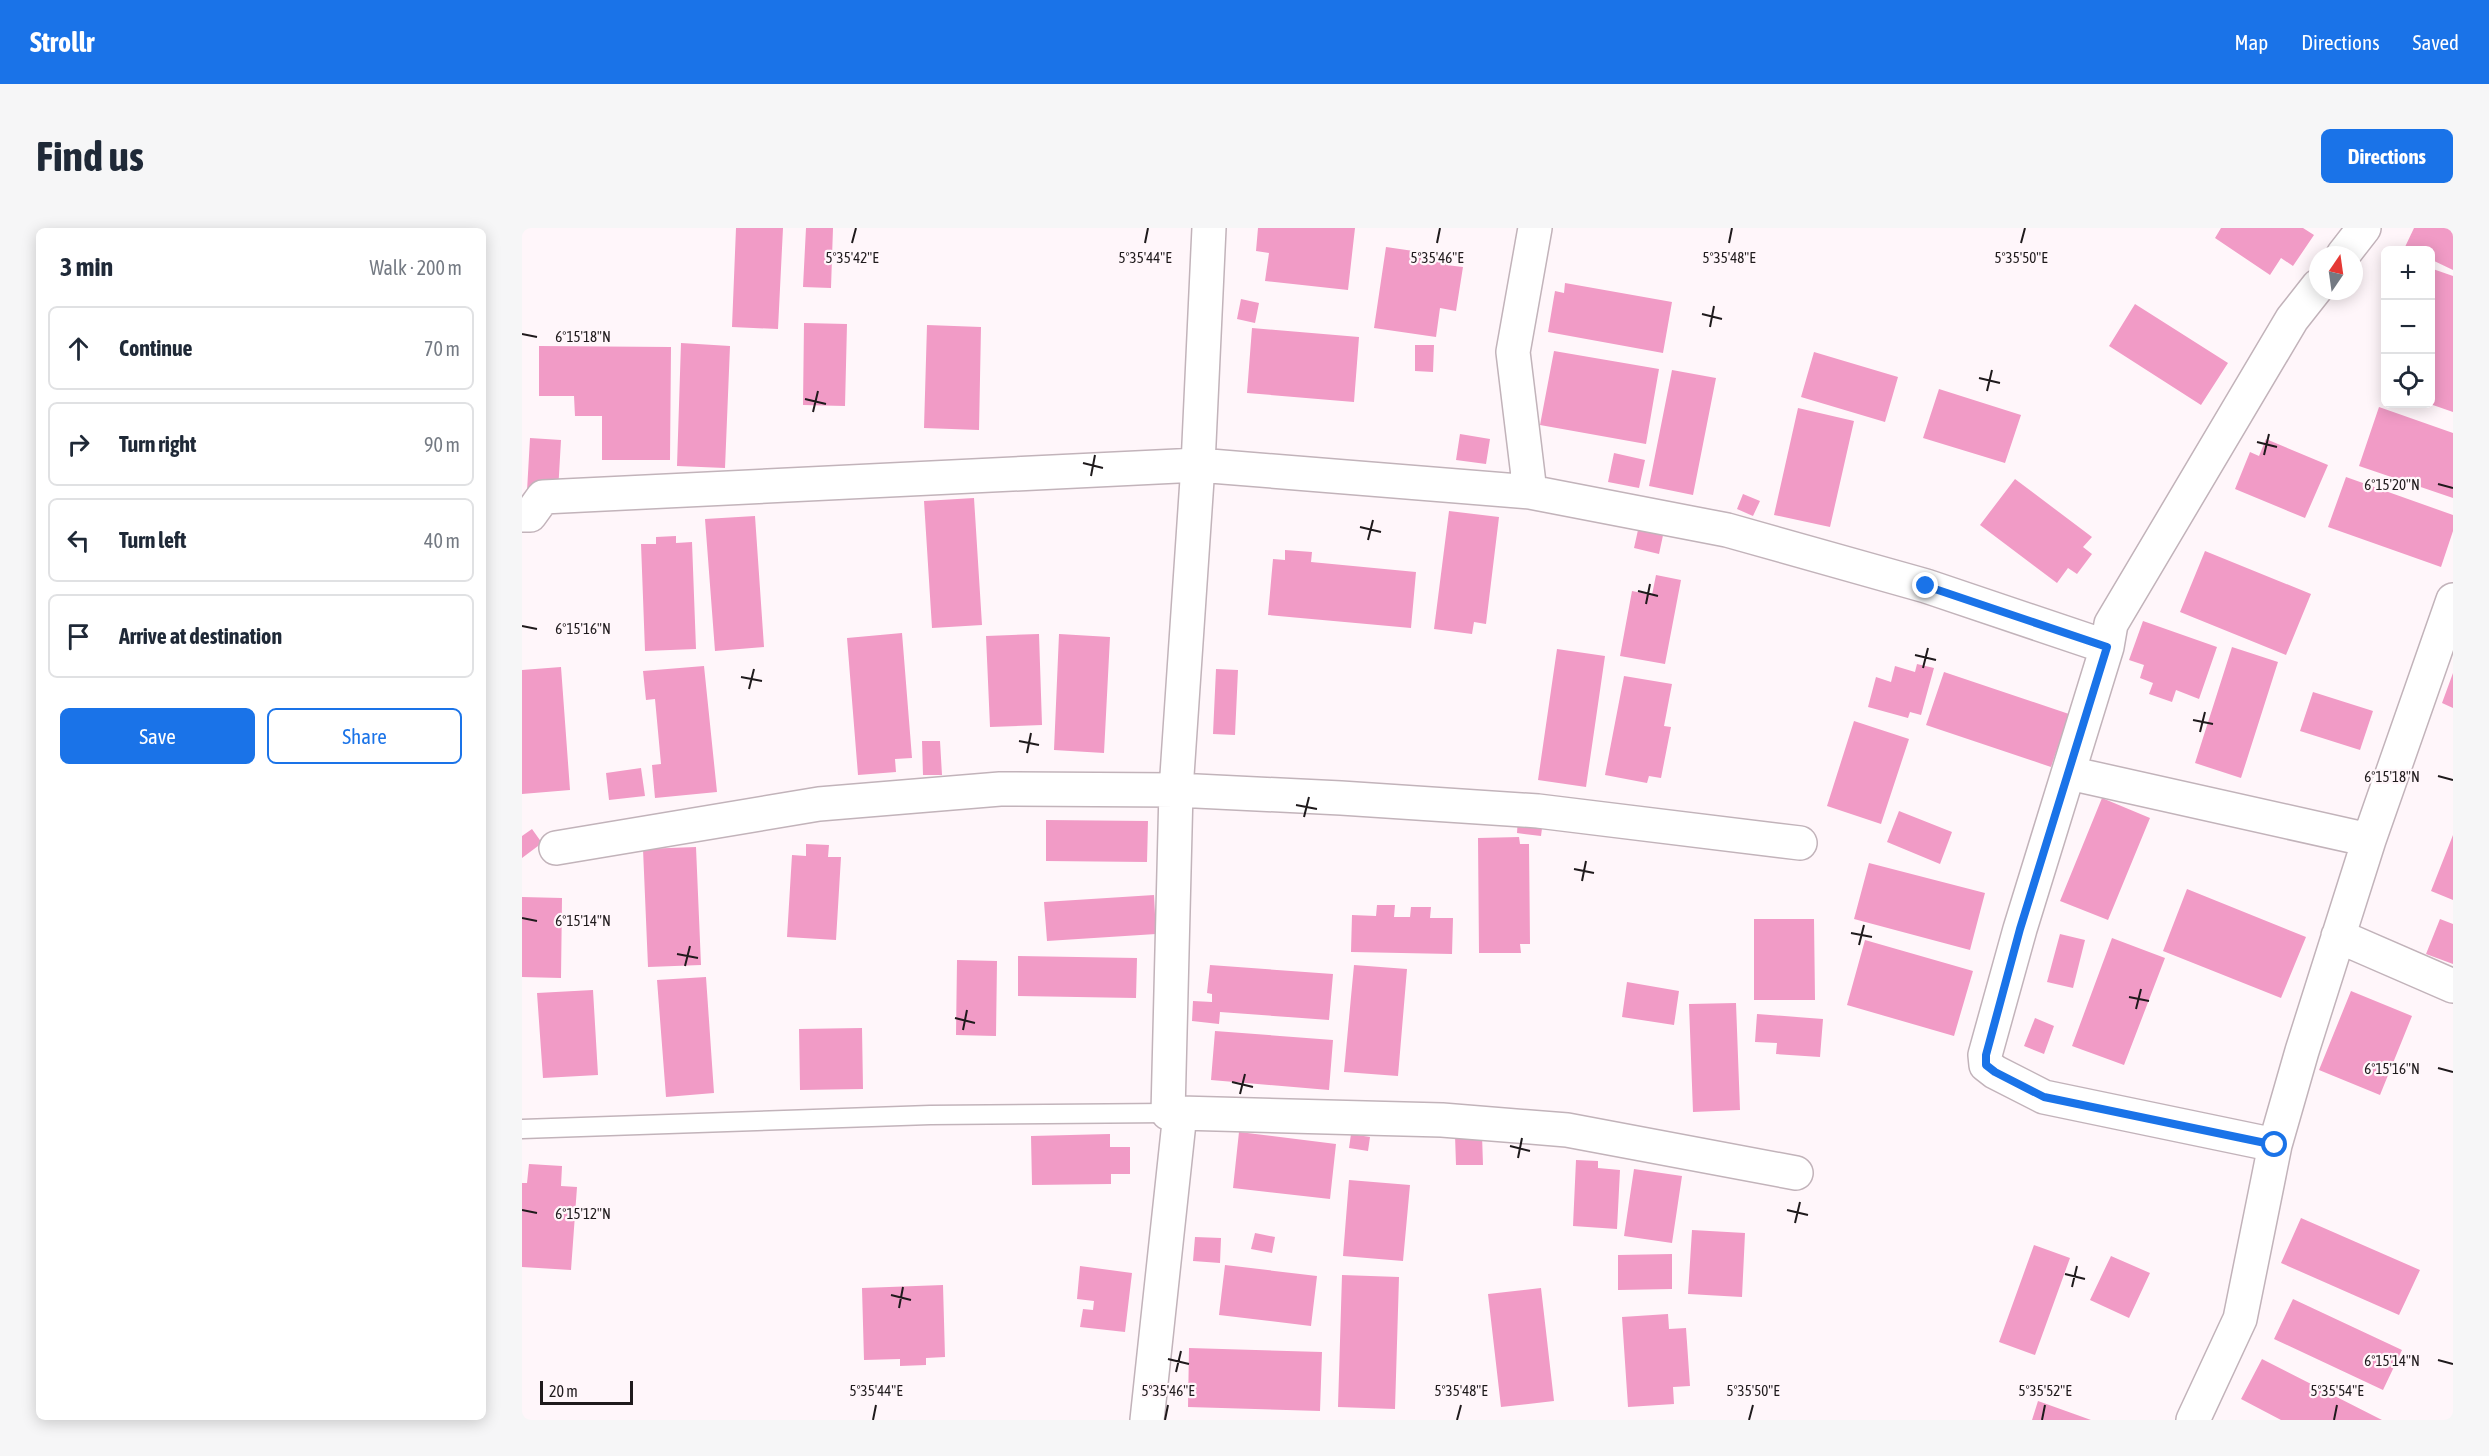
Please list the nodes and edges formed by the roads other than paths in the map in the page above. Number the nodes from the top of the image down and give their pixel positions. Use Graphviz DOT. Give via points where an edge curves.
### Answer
graph roads {
  1 [pos="1209,228"];
  2 [pos="1535,228"];
  3 [pos="2364,228"];
  4 [pos="2350,246"];
  5 [pos="2309,297"];
  6 [pos="1198,465"];
  7 [pos="1530,492"];
  8 [pos="522,515"];
  9 [pos="2453,600"];
  10 [pos="2107,647"];
  11 [pos="2069,773"];
  12 [pos="1176,790"];
  13 [pos="2369,840"];
  14 [pos="1800,843"];
  15 [pos="556,848"];
  16 [pos="2338,936"];
  17 [pos="2453,986"];
  18 [pos="1174,1113"];
  19 [pos="522,1129"];
  20 [pos="2275,1145"];
  21 [pos="1796,1173"];
  22 [pos="1147,1420"];
  23 [pos="2193,1420"];
  1 -- 6 [label="street"];
  2 -- 7 [label="street" via="1513,352"];
  3 -- 4 [label="street"];
  5 -- 10 [label="street" via="2292,319 2111,624"];
  6 -- 7 [label="street"];
  6 -- 8 [label="street" via="543,498 530,515"];
  6 -- 12 [label="street"];
  7 -- 10 [label="street" via="1727,530 1926,586"];
  9 -- 13 [label="street"];
  10 -- 11 [label="street"];
  11 -- 13 [label="street"];
  11 -- 20 [label="street" via="2020,929 1986,1065 2044,1097"];
  12 -- 14 [label="street" via="1538,811"];
  12 -- 15 [label="street" via="1000,789 819,804"];
  12 -- 18 [label="street"];
  13 -- 16 [label="street"];
  16 -- 17 [label="street"];
  16 -- 20 [label="street"];
  18 -- 19 [label="lane" via="930,1115"];
  18 -- 21 [label="street" via="1442,1120 1567,1130"];
  18 -- 22 [label="street"];
  20 -- 23 [label="street" via="2240,1319"];
}
